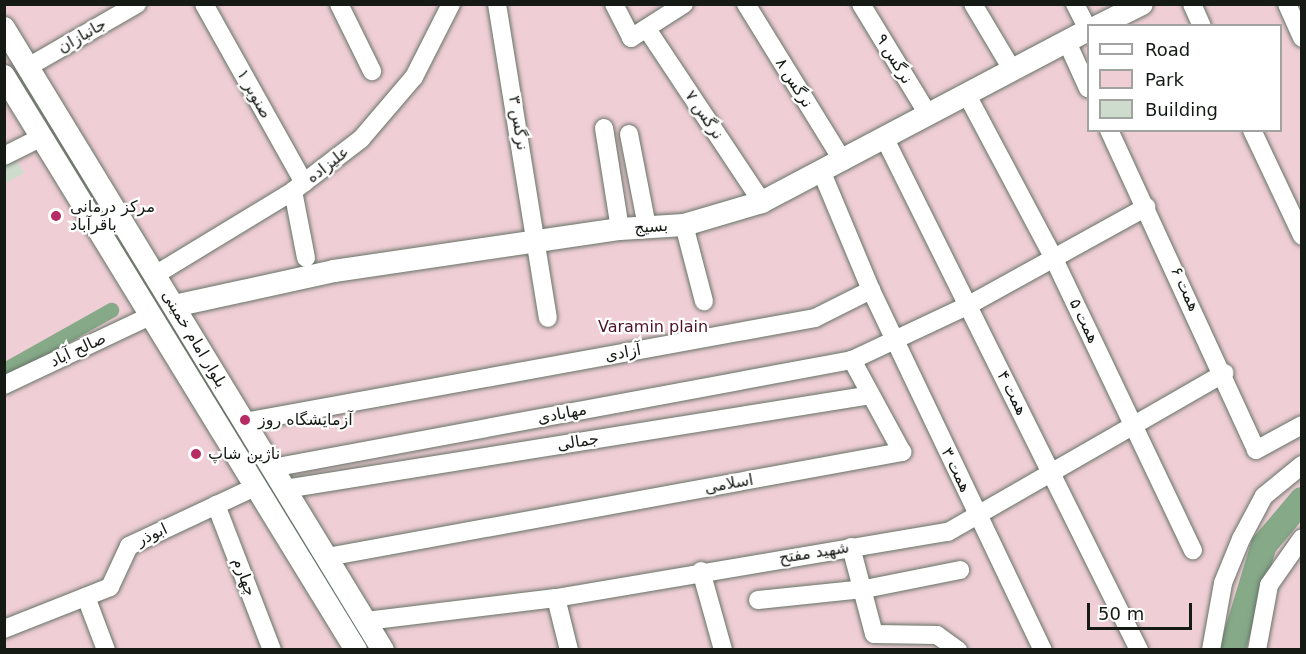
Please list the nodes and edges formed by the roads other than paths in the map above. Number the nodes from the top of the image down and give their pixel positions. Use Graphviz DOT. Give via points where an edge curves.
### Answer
graph roads {
  1 [pos="136,4"];
  2 [pos="204,4"];
  3 [pos="339,4"];
  4 [pos="452,4"];
  5 [pos="496,4"];
  6 [pos="614,4"];
  7 [pos="684,4"];
  8 [pos="746,4"];
  9 [pos="861,4"];
  10 [pos="973,4"];
  11 [pos="1075,4"];
  12 [pos="1142,4"];
  13 [pos="1192,4"];
  14 [pos="1287,4"];
  15 [pos="1102,24"];
  16 [pos="1201,24"];
  17 [pos="1087,26"];
  18 [pos="4,28"];
  19 [pos="1087,31"];
  20 [pos="639,34"];
  21 [pos="1302,38"];
  22 [pos="1067,42"];
  23 [pos="28,67"];
  24 [pos="1013,70"];
  25 [pos="372,71"];
  26 [pos="4,76"];
  27 [pos="1087,84"];
  28 [pos="967,95"];
  29 [pos="928,114"];
  30 [pos="604,128"];
  31 [pos="1110,132"];
  32 [pos="1253,132"];
  33 [pos="629,134"];
  34 [pos="42,137"];
  35 [pos="884,137"];
  36 [pos="4,156"];
  37 [pos="843,160"];
  38 [pos="822,173"];
  39 [pos="299,187"];
  40 [pos="762,202"];
  41 [pos="1146,207"];
  42 [pos="684,225"];
  43 [pos="647,227"];
  44 [pos="620,229"];
  45 [pos="1302,236"];
  46 [pos="536,241"];
  47 [pos="1053,257"];
  48 [pos="306,258"];
  49 [pos="155,276"];
  50 [pos="871,290"];
  51 [pos="704,301"];
  52 [pos="174,306"];
  53 [pos="967,306"];
  54 [pos="152,315"];
  55 [pos="548,318"];
  56 [pos="895,343"];
  57 [pos="852,360"];
  58 [pos="1225,373"];
  59 [pos="4,385"];
  60 [pos="871,395"];
  61 [pos="244,422"];
  62 [pos="1134,424"];
  63 [pos="1302,425"];
  64 [pos="1302,465"];
  65 [pos="272,468"];
  66 [pos="1052,472"];
  67 [pos="253,488"];
  68 [pos="285,489"];
  69 [pos="216,505"];
  70 [pos="976,513"];
  71 [pos="1302,538"];
  72 [pos="851,547"];
  73 [pos="1193,550"];
  74 [pos="327,557"];
  75 [pos="960,570"];
  76 [pos="701,572"];
  77 [pos="865,589"];
  78 [pos="86,597"];
  79 [pos="556,598"];
  80 [pos="758,600"];
  81 [pos="366,621"];
  82 [pos="4,628"];
  83 [pos="271,649"];
  84 [pos="106,650"];
  85 [pos="356,650"];
  86 [pos="383,650"];
  87 [pos="569,650"];
  88 [pos="723,650"];
  89 [pos="958,650"];
  90 [pos="1043,650"];
  91 [pos="1139,650"];
  92 [pos="1211,650"];
  93 [pos="1257,650"];
  1 -- 23 [label="street, جانبازان"];
  2 -- 39 [label="street, صنوبر ۱"];
  3 -- 25 [label="street"];
  4 -- 39 [label="street, علیزاده" via="414,77 388,110"];
  5 -- 46 [label="street, نرگس ۳"];
  6 -- 20 [label="street, نرگس ۷"];
  7 -- 20 [label="street"];
  8 -- 37 [label="street, نرگس ۸"];
  9 -- 29 [label="street, نرگس ۹"];
  10 -- 24 [label="street"];
  11 -- 17 [label="street"];
  12 -- 15 [label="main road"];
  13 -- 16 [label="street"];
  14 -- 21 [label="street"];
  18 -- 23 [label="main road, بلوار امام خمینی"];
  19 -- 22 [label="main road, بسیج"];
  20 -- 40 [label="street, نرگس ۷"];
  22 -- 24 [label="main road, بسیج"];
  22 -- 27 [label="street"];
  23 -- 49 [label="main road, بلوار امام خمینی"];
  24 -- 28 [label="main road, بسیج"];
  26 -- 34 [label="main road, بلوار امام خمینی"];
  28 -- 29 [label="main road, بسیج"];
  28 -- 47 [label="street, همت ۵"];
  29 -- 35 [label="main road, بسیج"];
  30 -- 44 [label="street"];
  31 -- 41 [label="street, همت ۶"];
  32 -- 45 [label="street"];
  33 -- 43 [label="street"];
  34 -- 36 [label="street"];
  34 -- 54 [label="main road, بلوار امام خمینی"];
  35 -- 37 [label="main road, بسیج"];
  35 -- 53 [label="street, همت ۴"];
  37 -- 38 [label="main road, بسیج"];
  38 -- 40 [label="main road, بسیج"];
  38 -- 50 [label="street"];
  39 -- 48 [label="street, صنوبر ۱"];
  39 -- 49 [label="street, علیزاده"];
  40 -- 42 [label="main road, بسیج"];
  41 -- 47 [label="street"];
  41 -- 58 [label="street, همت ۶"];
  42 -- 43 [label="main road, بسیج"];
  42 -- 51 [label="street"];
  43 -- 44 [label="main road, بسیج"];
  44 -- 46 [label="main road, بسیج"];
  46 -- 52 [label="main road, بسیج" via="334,271"];
  46 -- 55 [label="street, نرگس ۳"];
  47 -- 53 [label="street"];
  47 -- 62 [label="street, همت ۵"];
  49 -- 52 [label="main road, بلوار امام خمینی"];
  50 -- 56 [label="street, همت ۳"];
  50 -- 61 [label="street, آزادی" via="816,318"];
  52 -- 61 [label="main road, بلوار امام خمینی"];
  53 -- 56 [label="street"];
  53 -- 66 [label="street, همت ۴"];
  54 -- 59 [label="street, صالح آباد"];
  54 -- 67 [label="main road, بلوار امام خمینی"];
  56 -- 57 [label="street"];
  56 -- 70 [label="street, همت ۳"];
  57 -- 60 [label="street, اسلامی"];
  57 -- 65 [label="street, مهابادی"];
  58 -- 62 [label="street, شهید مفتح"];
  58 -- 63 [label="street, همت ۶" via="1256,450"];
  60 -- 68 [label="street, جمالی"];
  60 -- 74 [label="street, اسلامی" via="902,452"];
  61 -- 65 [label="main road, بلوار امام خمینی"];
  62 -- 66 [label="street, شهید مفتح"];
  62 -- 73 [label="street, همت ۵"];
  64 -- 92 [label="street" via="1264,496 1241,539 1223,583"];
  65 -- 68 [label="main road, بلوار امام خمینی"];
  66 -- 70 [label="street, شهید مفتح"];
  66 -- 91 [label="street, همت ۴"];
  67 -- 69 [label="street, ابوذر"];
  67 -- 85 [label="main road, بلوار امام خمینی"];
  68 -- 74 [label="main road, بلوار امام خمینی"];
  69 -- 78 [label="street, ابوذر" via="129,546 110,587"];
  69 -- 83 [label="street, چهارم"];
  70 -- 72 [label="street, شهید مفتح" via="948,532"];
  70 -- 90 [label="street, همت ۳"];
  71 -- 93 [label="street" via="1269,585"];
  72 -- 76 [label="street, شهید مفتح"];
  72 -- 77 [label="street"];
  74 -- 81 [label="main road, بلوار امام خمینی"];
  75 -- 77 [label="street"];
  76 -- 79 [label="street, شهید مفتح"];
  76 -- 88 [label="street"];
  77 -- 80 [label="street"];
  77 -- 89 [label="street" via="874,634 937,635"];
  78 -- 82 [label="street, ابوذر"];
  78 -- 84 [label="street"];
  79 -- 81 [label="street, شهید مفتح"];
  79 -- 87 [label="street"];
  81 -- 86 [label="main road, بلوار امام خمینی"];
}
